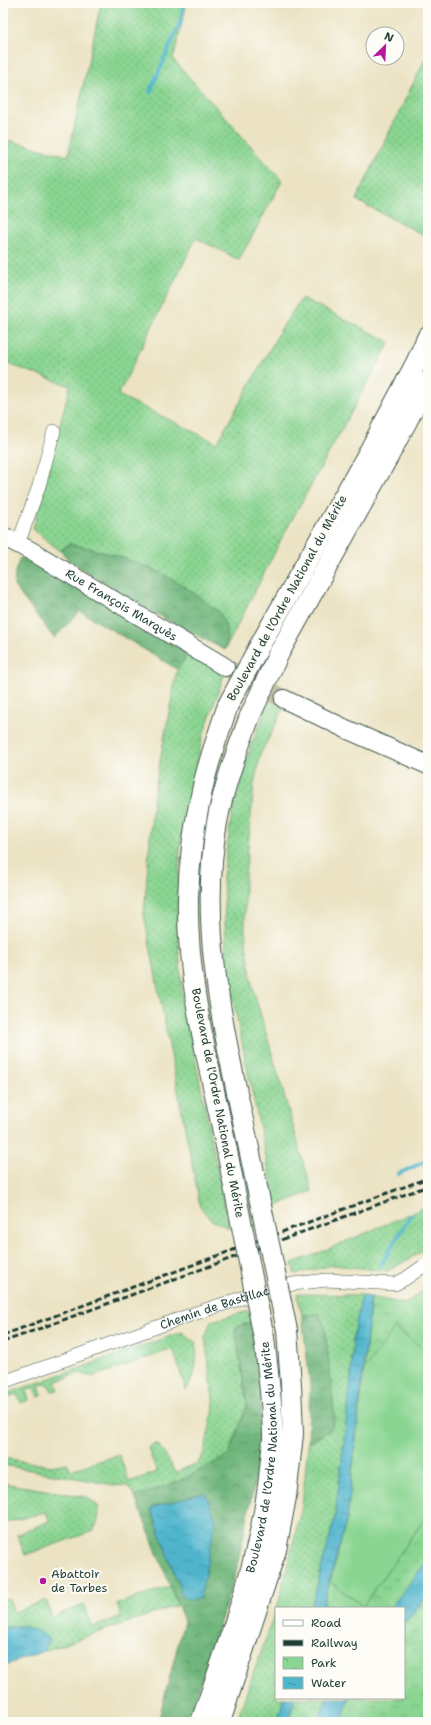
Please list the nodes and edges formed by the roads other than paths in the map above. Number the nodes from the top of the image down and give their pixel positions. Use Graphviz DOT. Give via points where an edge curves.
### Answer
graph roads {
  1 [pos="428,336"];
  2 [pos="428,381"];
  3 [pos="54,431"];
  4 [pos="10,540"];
  5 [pos="225,667"];
  6 [pos="284,699"];
  7 [pos="428,765"];
  8 [pos="428,1262"];
  9 [pos="3,1382"];
  10 [pos="201,1722"];
  11 [pos="220,1722"];
  1 -- 10 [label="main road, Boulevard de l'Ordre National du Mérite, bridge" via="370,450 228,705 203,786 188,898 193,975 200,1027 264,1338 273,1436 268,1490 258,1544 246,1589"];
  2 -- 11 [label="main road, Boulevard de l'Ordre National du Mérite, bridge" via="278,655 231,765 218,822 212,864 210,913 213,959 223,1027 287,1330 293,1434 286,1497 276,1550"];
  3 -- 4 [label="street" via="39,486"];
  4 -- 5 [label="street, Rue François Marquès"];
  6 -- 7 [label="street"];
  8 -- 9 [label="street, Chemin de Bastillac" via="405,1280 395,1284 327,1280 293,1284 245,1297"];
}
